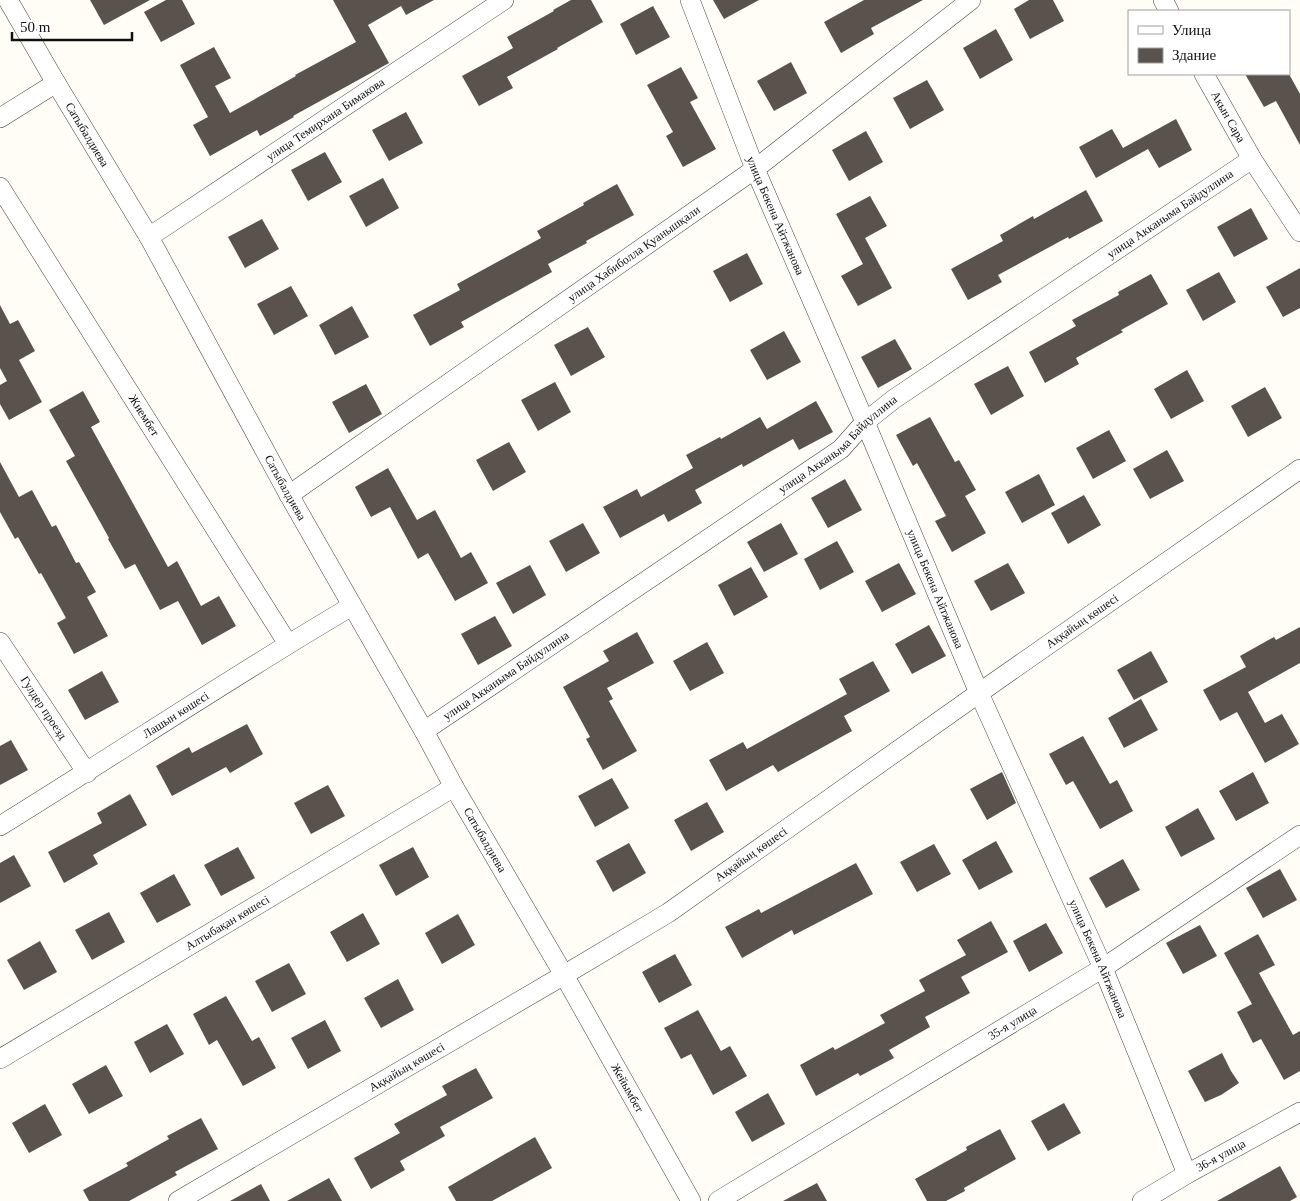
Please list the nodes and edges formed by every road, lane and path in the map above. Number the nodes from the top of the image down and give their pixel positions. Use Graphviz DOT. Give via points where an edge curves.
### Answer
graph roads {
  1 [pos="504,0"];
  2 [pos="690,0"];
  3 [pos="971,0"];
  4 [pos="12,1"];
  5 [pos="1205,75"];
  6 [pos="56,83"];
  7 [pos="0,118"];
  8 [pos="1252,159"];
  9 [pos="755,169"];
  10 [pos="0,187"];
  11 [pos="1300,232"];
  12 [pos="149,237"];
  13 [pos="866,422"];
  14 [pos="1300,469"];
  15 [pos="289,495"];
  16 [pos="352,606"];
  17 [pos="0,642"];
  18 [pos="288,644"];
  19 [pos="979,693"];
  20 [pos="424,730"];
  21 [pos="87,773"];
  22 [pos="454,787"];
  23 [pos="0,826"];
  24 [pos="1300,835"];
  25 [pos="1103,968"];
  26 [pos="564,975"];
  27 [pos="0,1059"];
  28 [pos="1300,1112"];
  29 [pos="1187,1174"];
  30 [pos="178,1201"];
  31 [pos="691,1201"];
  32 [pos="718,1201"];
  33 [pos="1142,1201"];
  1 -- 12 [label="street, улица Темирхана Бимакова"];
  2 -- 9 [label="street, улица Бекена Айтжанова"];
  3 -- 9 [label="street, улица Хабиболла Қуанышқали"];
  4 -- 6 [label="street, Сатыбалдиева"];
  5 -- 8 [label="street, Акын Сара"];
  6 -- 7 [label="street"];
  6 -- 12 [label="street, Сатыбалдиева"];
  8 -- 11 [label="street, Акын Сара"];
  8 -- 13 [label="street, улица Акканыма Байдуллина" via="894,399"];
  9 -- 13 [label="street, улица Бекена Айтжанова"];
  9 -- 15 [label="street, улица Хабиболла Қуанышқали"];
  10 -- 18 [label="street, Жиембет"];
  12 -- 15 [label="street, Сатыбалдиева"];
  13 -- 19 [label="street, улица Бекена Айтжанова"];
  13 -- 20 [label="street, улица Акканыма Байдуллина" via="841,449"];
  14 -- 19 [label="street, Аққайың көшесі"];
  15 -- 16 [label="street, Сатыбалдиева"];
  16 -- 18 [label="street, Лашын көшесі"];
  16 -- 20 [label="street, Сатыбалдиева"];
  17 -- 21 [label="street, Гулдер проезд"];
  18 -- 21 [label="street, Лашын көшесі"];
  19 -- 25 [label="street, улица Бекена Айтжанова"];
  19 -- 26 [label="street, Аққайың көшесі" via="668,913"];
  20 -- 22 [label="street, Сатыбалдиева"];
  21 -- 23 [label="street, Лашын көшесі"];
  22 -- 26 [label="street, Сатыбалдиева"];
  22 -- 27 [label="street, Алтыбақан көшесі"];
  24 -- 25 [label="street, 35-я улица"];
  25 -- 29 [label="street, улица Бекена Айтжанова"];
  25 -- 32 [label="street, 35-я улица"];
  26 -- 30 [label="street, Аққайың көшесі"];
  26 -- 31 [label="street, Жейымбет"];
  28 -- 29 [label="street, 36-я улица"];
  29 -- 33 [label="street, 36-я улица"];
}
